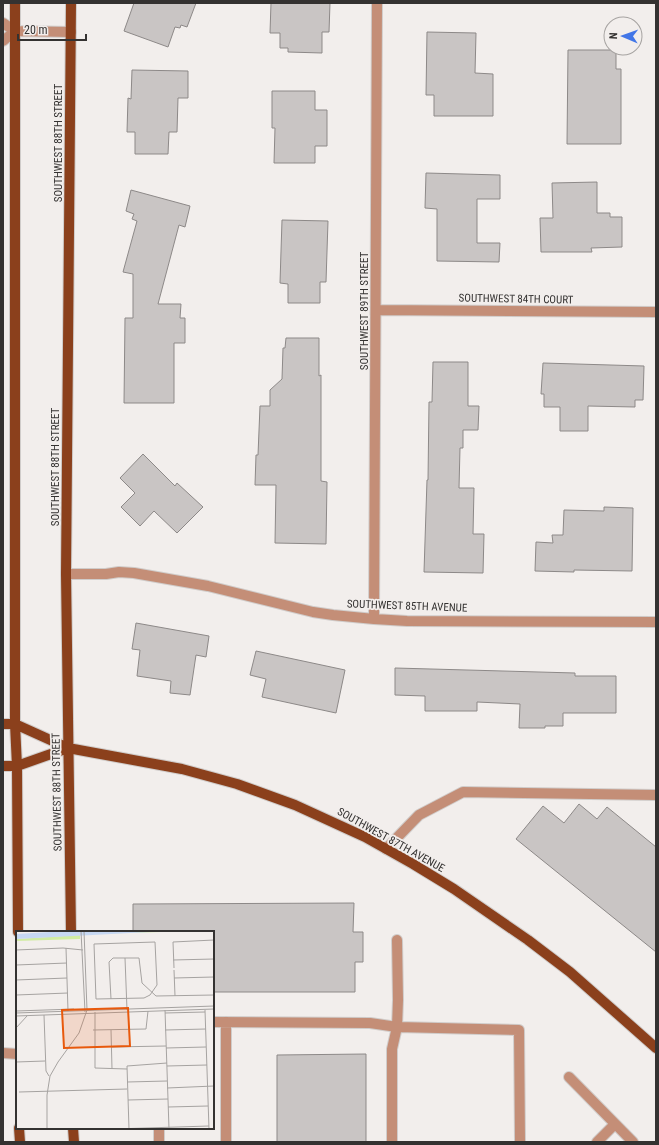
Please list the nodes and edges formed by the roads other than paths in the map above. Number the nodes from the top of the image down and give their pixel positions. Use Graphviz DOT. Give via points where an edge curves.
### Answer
graph roads {
  1 [pos="15,3"];
  2 [pos="71,3"];
  3 [pos="377,3"];
  4 [pos="3,23"];
  5 [pos="15,31"];
  6 [pos="71,32"];
  7 [pos="3,41"];
  8 [pos="376,310"];
  9 [pos="656,312"];
  10 [pos="66,574"];
  11 [pos="374,619"];
  12 [pos="656,622"];
  13 [pos="3,724"];
  14 [pos="15,724"];
  15 [pos="68,748"];
  16 [pos="3,766"];
  17 [pos="17,766"];
  18 [pos="656,795"];
  19 [pos="386,848"];
  20 [pos="18,931"];
  21 [pos="71,931"];
  22 [pos="397,940"];
  23 [pos="214,1022"];
  24 [pos="226,1022"];
  25 [pos="397,1027"];
  26 [pos="655,1044"];
  27 [pos="3,1053"];
  28 [pos="16,1054"];
  29 [pos="569,1077"];
  30 [pos="615,1124"];
  31 [pos="19,1129"];
  32 [pos="74,1129"];
  33 [pos="159,1129"];
  34 [pos="20,1142"];
  35 [pos="74,1142"];
  36 [pos="159,1142"];
  37 [pos="226,1142"];
  38 [pos="392,1142"];
  39 [pos="520,1142"];
  40 [pos="596,1142"];
  41 [pos="633,1142"];
  1 -- 5 [label="main road"];
  2 -- 6 [label="main road, SOUTHWEST 88TH STREET"];
  3 -- 8 [label="street, SOUTHWEST 89TH STREET"];
  4 -- 5 [label="street"];
  5 -- 6 [label="street"];
  5 -- 7 [label="street"];
  5 -- 14 [label="main road"];
  6 -- 10 [label="main road, SOUTHWEST 88TH STREET"];
  8 -- 9 [label="street, SOUTHWEST 84TH COURT"];
  8 -- 11 [label="street, SOUTHWEST 89TH STREET"];
  10 -- 11 [label="street, SOUTHWEST 85TH AVENUE" via="134,573 208,586 313,612"];
  10 -- 15 [label="main road, SOUTHWEST 88TH STREET"];
  11 -- 12 [label="street, SOUTHWEST 85TH AVENUE"];
  13 -- 14 [label="main road, SOUTHWEST 87TH AVENUE"];
  14 -- 15 [label="main road, SOUTHWEST 87TH AVENUE"];
  14 -- 17 [label="main road"];
  15 -- 17 [label="main road, SOUTHWEST 87TH AVENUE"];
  15 -- 19 [label="main road, SOUTHWEST 87TH AVENUE" via="182,769 237,784 321,816"];
  15 -- 21 [label="main road, SOUTHWEST 88TH STREET"];
  16 -- 17 [label="main road, SOUTHWEST 87TH AVENUE"];
  17 -- 20 [label="main road"];
  18 -- 19 [label="street" via="463,792 419,815"];
  19 -- 26 [label="main road, SOUTHWEST 87TH AVENUE" via="454,889 528,940"];
  22 -- 25 [label="street"];
  23 -- 24 [label="street"];
  24 -- 25 [label="street" via="370,1023"];
  24 -- 37 [label="street"];
  25 -- 38 [label="street" via="392,1049"];
  25 -- 39 [label="street" via="519,1030"];
  27 -- 28 [label="street"];
  29 -- 30 [label="street"];
  30 -- 40 [label="street"];
  30 -- 41 [label="street"];
  31 -- 34 [label="main road"];
  32 -- 35 [label="main road"];
  33 -- 36 [label="street"];
}
